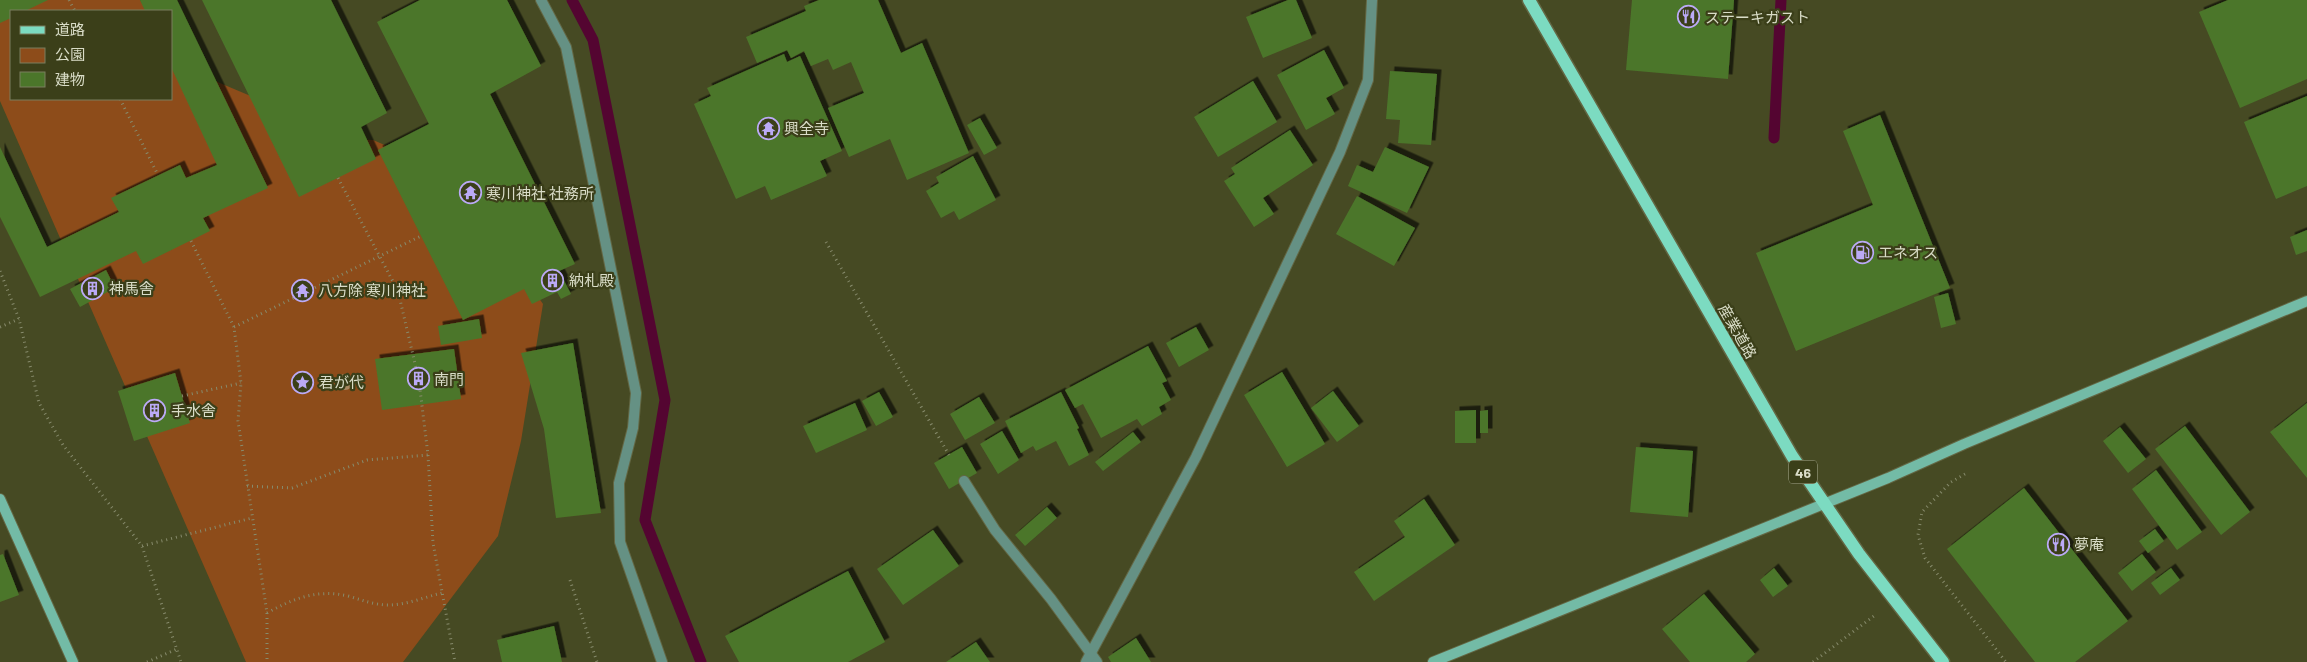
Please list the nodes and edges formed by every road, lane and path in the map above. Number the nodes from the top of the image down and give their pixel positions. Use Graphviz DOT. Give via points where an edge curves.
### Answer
graph roads {
  1 [pos="541,0"];
  2 [pos="1372,0"];
  3 [pos="1529,0"];
  4 [pos="120,100"];
  5 [pos="158,175"];
  6 [pos="338,178"];
  7 [pos="421,236"];
  8 [pos="191,241"];
  9 [pos="826,242"];
  10 [pos="379,256"];
  11 [pos="0,270"];
  12 [pos="2307,301"];
  13 [pos="19,319"];
  14 [pos="0,327"];
  15 [pos="234,327"];
  16 [pos="241,382"];
  17 [pos="182,396"];
  18 [pos="428,455"];
  19 [pos="949,455"];
  20 [pos="1969,472"];
  21 [pos="964,481"];
  22 [pos="247,486"];
  23 [pos="0,499"];
  24 [pos="1824,503"];
  25 [pos="252,518"];
  26 [pos="142,546"];
  27 [pos="570,580"];
  28 [pos="442,593"];
  29 [pos="1894,601"];
  30 [pos="267,613"];
  31 [pos="177,649"];
  32 [pos="1091,652"];
  33 [pos="73,662"];
  34 [pos="147,662"];
  35 [pos="181,662"];
  36 [pos="267,662"];
  37 [pos="455,662"];
  38 [pos="597,662"];
  39 [pos="662,662"];
  40 [pos="1086,662"];
  41 [pos="1097,662"];
  42 [pos="1433,662"];
  43 [pos="1813,662"];
  44 [pos="1943,662"];
  45 [pos="2006,662"];
  1 -- 39 [label="street" via="566,47 636,394 633,428 618,483 620,542"];
  2 -- 32 [label="street" via="1368,80 1340,152 1196,457"];
  3 -- 24 [label="main road, 産業道路 / 46" via="1771,420"];
  4 -- 5 [label="path"];
  6 -- 10 [label="path"];
  7 -- 10 [label="path"];
  8 -- 15 [label="path"];
  9 -- 19 [label="path"];
  10 -- 15 [label="path"];
  10 -- 18 [label="path" via="398,291 419,381"];
  11 -- 13 [label="path"];
  12 -- 24 [label="street"];
  13 -- 14 [label="path"];
  13 -- 26 [label="path" via="39,403 63,445"];
  15 -- 16 [label="path"];
  16 -- 17 [label="path"];
  16 -- 22 [label="path" via="238,421"];
  18 -- 22 [label="path" via="367,460 292,488"];
  18 -- 28 [label="path" via="433,543"];
  20 -- 45 [label="path" via="1951,482 1922,512 1918,535 1925,558"];
  21 -- 32 [label="street" via="995,530"];
  22 -- 25 [label="path"];
  23 -- 33 [label="street"];
  24 -- 29 [label="main road, 産業道路 / 46"];
  24 -- 42 [label="street"];
  25 -- 26 [label="path"];
  25 -- 30 [label="path"];
  26 -- 31 [label="path"];
  27 -- 38 [label="path"];
  28 -- 30 [label="path" via="392,605 314,593"];
  28 -- 37 [label="path"];
  29 -- 43 [label="path"];
  29 -- 44 [label="main road, 産業道路 / 46"];
  30 -- 36 [label="path"];
  31 -- 34 [label="path"];
  31 -- 35 [label="path"];
  32 -- 40 [label="street"];
  32 -- 41 [label="street"];
}
